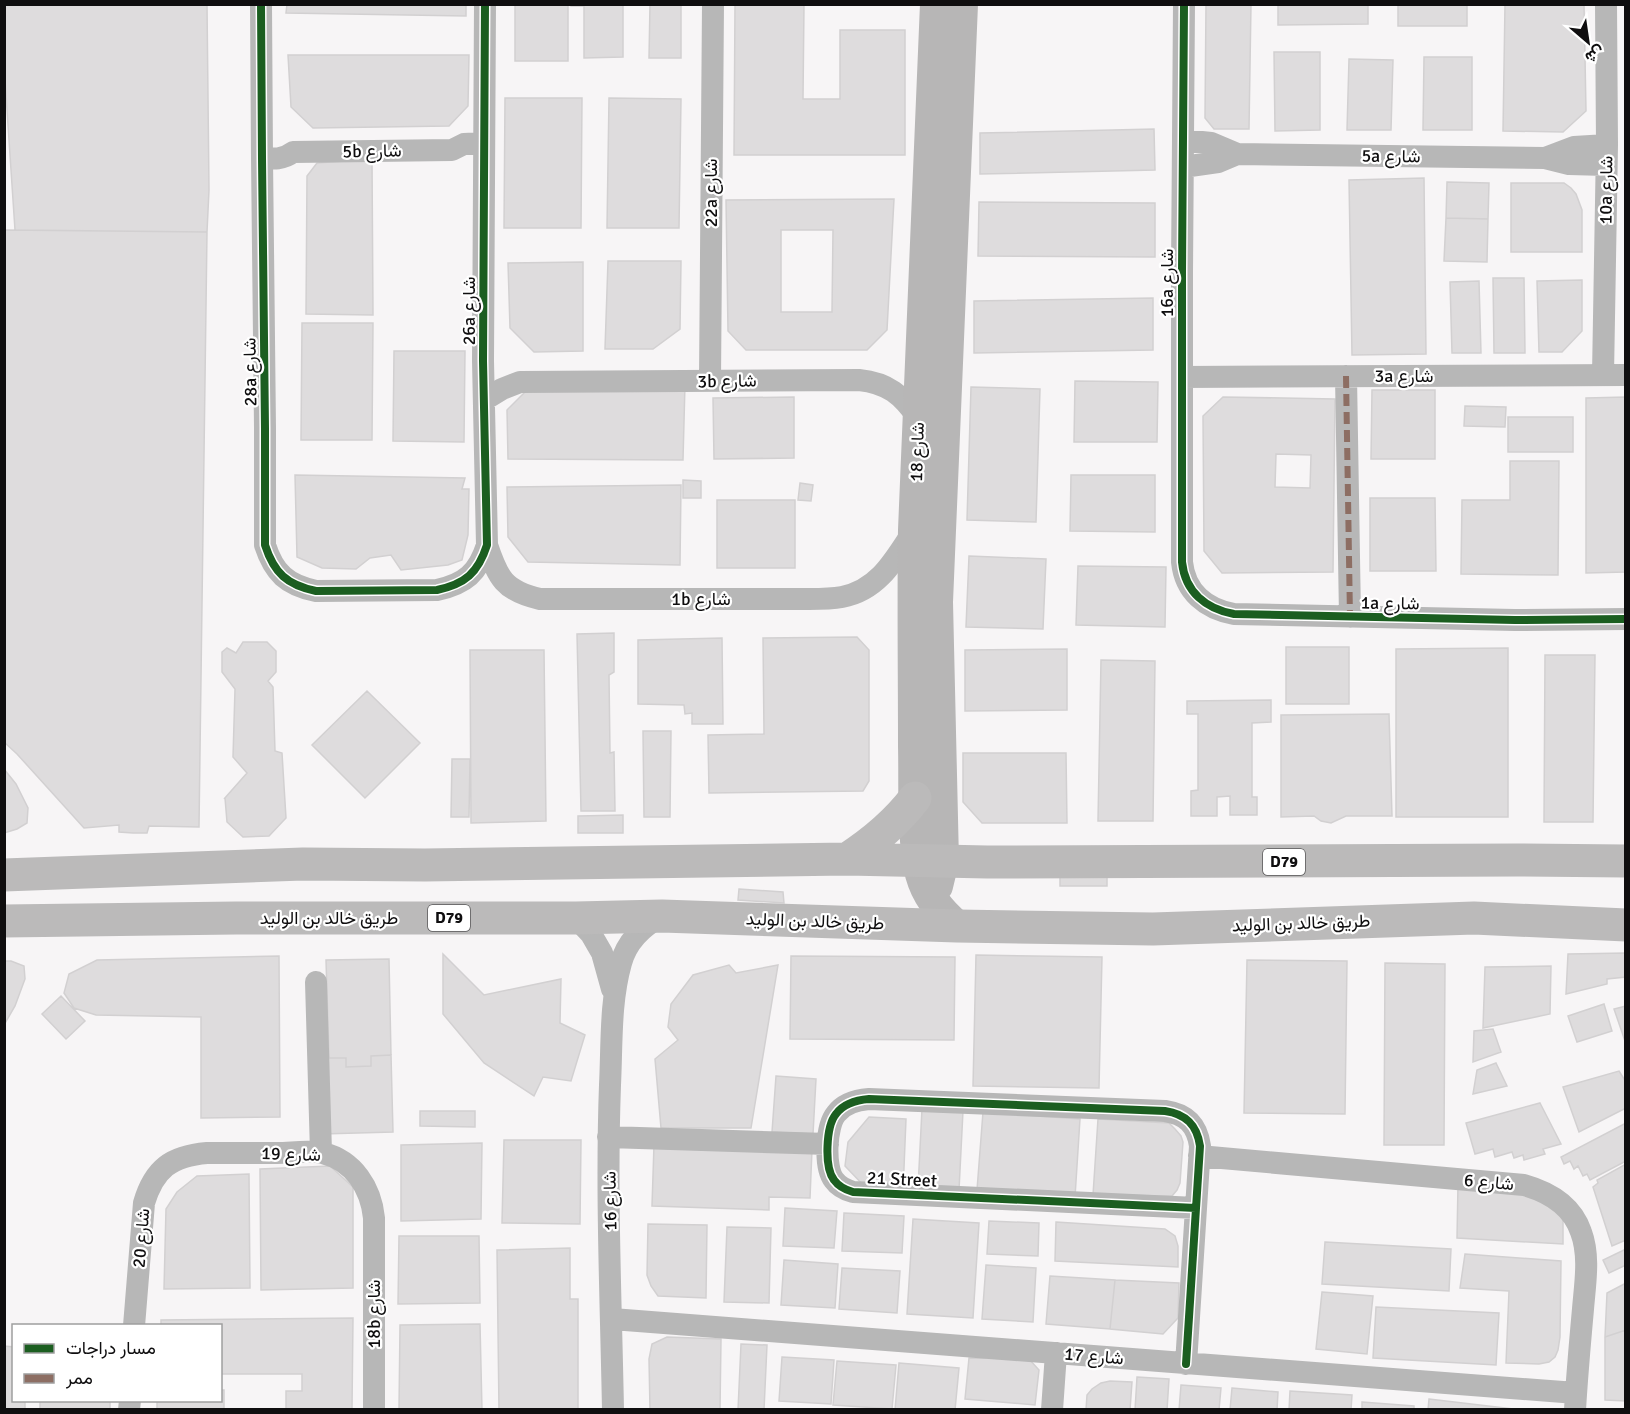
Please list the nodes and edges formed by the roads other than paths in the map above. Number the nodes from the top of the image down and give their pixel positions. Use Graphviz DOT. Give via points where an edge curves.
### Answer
graph roads {
  1 [pos="261,4"];
  2 [pos="485,4"];
  3 [pos="712,4"];
  4 [pos="936,4"];
  5 [pos="962,4"];
  6 [pos="1184,4"];
  7 [pos="1606,4"];
  8 [pos="1183,140"];
  9 [pos="484,149"];
  10 [pos="261,150"];
  11 [pos="1237,154"];
  12 [pos="1606,155"];
  13 [pos="1183,167"];
  14 [pos="483,361"];
  15 [pos="1603,375"];
  16 [pos="1626,375"];
  17 [pos="1182,376"];
  18 [pos="1346,376"];
  19 [pos="710,381"];
  20 [pos="520,382"];
  21 [pos="484,400"];
  22 [pos="918,418"];
  23 [pos="914,530"];
  24 [pos="487,545"];
  25 [pos="1182,562"];
  26 [pos="437,590"];
  27 [pos="1350,617"];
  28 [pos="1626,619"];
  29 [pos="915,798"];
  30 [pos="4,859"];
  31 [pos="847,860"];
  32 [pos="931,861"];
  33 [pos="1626,861"];
  34 [pos="46,873"];
  35 [pos="4,875"];
  36 [pos="931,898"];
  37 [pos="662,916"];
  38 [pos="576,918"];
  39 [pos="8,923"];
  40 [pos="904,924"];
  41 [pos="1626,925"];
  42 [pos="957,926"];
  43 [pos="316,982"];
  44 [pos="614,994"];
  45 [pos="608,1137"];
  46 [pos="828,1144"];
  47 [pos="321,1152"];
  48 [pos="207,1153"];
  49 [pos="1199,1156"];
  50 [pos="1196,1208"];
  51 [pos="374,1218"];
  52 [pos="612,1318"];
  53 [pos="134,1324"];
  54 [pos="1056,1353"];
  55 [pos="1186,1364"];
  56 [pos="1576,1401"];
  57 [pos="374,1410"];
  58 [pos="613,1410"];
  59 [pos="1052,1410"];
  1 -- 10 [label="street, 28a شارع"];
  2 -- 9 [label="street, 26a شارع"];
  3 -- 19 [label="street, 22a شارع"];
  4 -- 22 [label="street, شارع 18"];
  5 -- 32 [label="street, شارع 18" via="937,602"];
  6 -- 8 [label="street, 16a شارع"];
  7 -- 12 [label="street, 10a شارع"];
  8 -- 11 [label="street, 5a شارع" via="1211,143"];
  8 -- 13 [label="street, 16a شارع"];
  9 -- 10 [label="street, 5b شارع" via="465,156 452,150 293,152 279,144"];
  9 -- 14 [label="street, 26a شارع"];
  10 -- 26 [label="street, 28a شارع" via="264,531 269,558 285,579 300,588"];
  11 -- 12 [label="street, 5a شارع" via="1545,158 1569,164"];
  11 -- 13 [label="street, 5a شارع" via="1218,162"];
  12 -- 15 [label="street, 10a شارع"];
  13 -- 17 [label="street, 16a شارع"];
  14 -- 20 [label="street, 3b شارع"];
  14 -- 21 [label="street, 26a شارع"];
  15 -- 16 [label="street, 3a شارع"];
  15 -- 18 [label="street, 3a شارع"];
  17 -- 18 [label="street, 3a شارع"];
  17 -- 25 [label="street, 16a شارع"];
  18 -- 27 [label="street"];
  19 -- 20 [label="street, 3b شارع"];
  19 -- 22 [label="street, 3b شارع" via="871,381 893,390"];
  20 -- 21 [label="street, 3b شارع"];
  21 -- 24 [label="street, 26a شارع"];
  22 -- 23 [label="street, شارع 18"];
  23 -- 24 [label="street, 1b شارع" via="875,582 853,594 809,599 540,599 523,596 510,588 500,576"];
  23 -- 29 [label="street, شارع 18"];
  24 -- 26 [label="street, 26a شارع" via="475,570 464,580"];
  25 -- 27 [label="street, 1a شارع" via="1193,591 1222,612"];
  27 -- 28 [label="street, 1a شارع"];
  29 -- 31 [label="main road" via="883,833"];
  29 -- 32 [label="street, شارع 18"];
  30 -- 34 [label="main road"];
  31 -- 32 [label="main road, D79"];
  31 -- 34 [label="main road, D79" via="303,864"];
  32 -- 33 [label="main road, D79"];
  32 -- 36 [label="street, شارع 18" via="939,880"];
  34 -- 35 [label="main road, D79"];
  36 -- 40 [label="street, شارع 18"];
  36 -- 42 [label="street"];
  37 -- 38 [label="main road, طريق خالد بن الوليد / D79"];
  37 -- 40 [label="main road, طريق خالد بن الوليد / D79"];
  37 -- 44 [label="street, شارع 16" via="641,930 626,950"];
  38 -- 39 [label="main road, طريق خالد بن الوليد / D79"];
  38 -- 44 [label="street, شارع 16" via="602,953"];
  40 -- 42 [label="main road, طريق خالد بن الوليد / D79"];
  41 -- 42 [label="main road, طريق خالد بن الوليد / D79" via="1474,918 1153,929"];
  43 -- 47 [label="street"];
  44 -- 45 [label="street, شارع 16"];
  45 -- 46 [label="street"];
  45 -- 52 [label="street, شارع 16"];
  46 -- 49 [label="street, 21 Street" via="831,1122 837,1112 846,1104 869,1099 1174,1112 1195,1128"];
  46 -- 50 [label="street, 21 Street" via="830,1174 835,1183 853,1192"];
  47 -- 48 [label="street, شارع 19"];
  47 -- 51 [label="street, شارع 19" via="354,1170 373,1205"];
  48 -- 53 [label="street, شارع 20" via="173,1161 149,1186 140,1234"];
  49 -- 50 [label="street"];
  49 -- 56 [label="street, شارع 6" via="1524,1185 1558,1200 1572,1214 1586,1249"];
  50 -- 55 [label="street"];
  51 -- 57 [label="street, 18b شارع"];
  52 -- 54 [label="street, شارع 17"];
  52 -- 58 [label="street, شارع 16"];
  54 -- 55 [label="street, شارع 17"];
  54 -- 59 [label="street"];
  55 -- 56 [label="street, شارع 17"];
}
